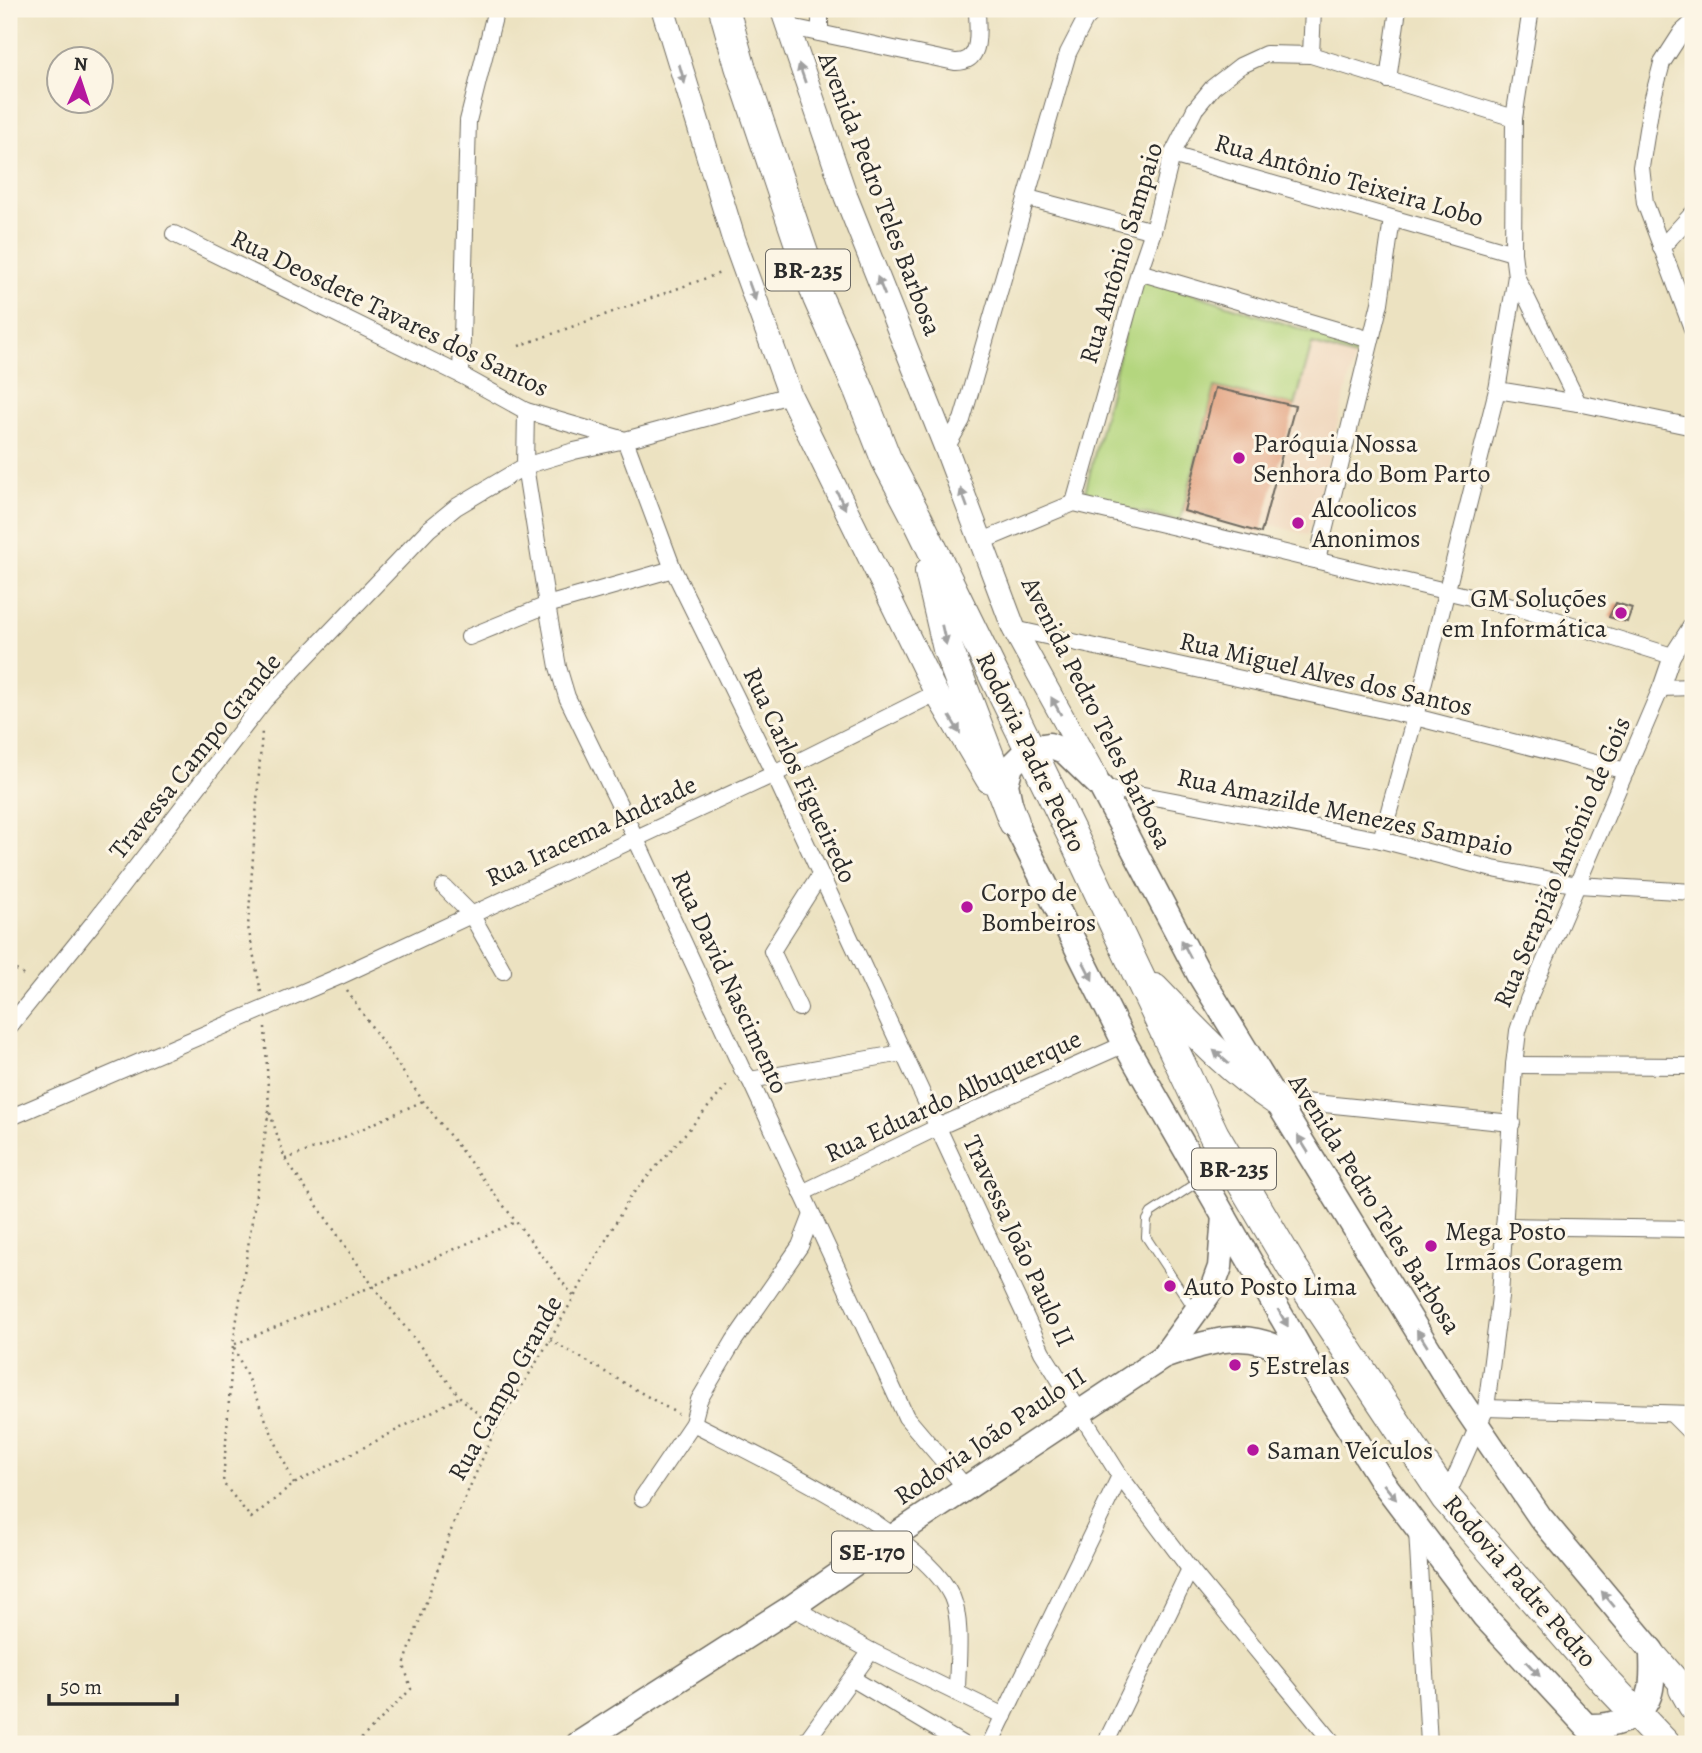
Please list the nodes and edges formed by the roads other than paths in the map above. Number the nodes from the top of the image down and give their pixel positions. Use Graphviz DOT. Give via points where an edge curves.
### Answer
graph roads {
  1 [pos="496,9"];
  2 [pos="663,9"];
  3 [pos="724,9"];
  4 [pos="820,9"];
  5 [pos="977,9"];
  6 [pos="1096,9"];
  7 [pos="1313,9"];
  8 [pos="1398,9"];
  9 [pos="1531,9"];
  10 [pos="784,17"];
  11 [pos="1693,22"];
  12 [pos="820,33"];
  13 [pos="1311,55"];
  14 [pos="1388,80"];
  15 [pos="1514,118"];
  16 [pos="1172,155"];
  17 [pos="1028,198"];
  18 [pos="1693,213"];
  19 [pos="1392,219"];
  20 [pos="1153,231"];
  21 [pos="174,234"];
  22 [pos="1661,248"];
  23 [pos="1513,253"];
  24 [pos="1139,272"];
  25 [pos="1516,276"];
  26 [pos="1693,331"];
  27 [pos="1371,340"];
  28 [pos="461,375"];
  29 [pos="1497,390"];
  30 [pos="790,395"];
  31 [pos="1578,402"];
  32 [pos="526,411"];
  33 [pos="1693,427"];
  34 [pos="625,440"];
  35 [pos="946,449"];
  36 [pos="525,466"];
  37 [pos="1074,503"];
  38 [pos="918,520"];
  39 [pos="980,542"];
  40 [pos="1317,560"];
  41 [pos="673,569"];
  42 [pos="1447,590"];
  43 [pos="547,605"];
  44 [pos="1693,623"];
  45 [pos="1014,629"];
  46 [pos="469,637"];
  47 [pos="1672,656"];
  48 [pos="1693,687"];
  49 [pos="1661,688"];
  50 [pos="936,693"];
  51 [pos="1415,717"];
  52 [pos="1030,748"];
  53 [pos="1626,771"];
  54 [pos="774,774"];
  55 [pos="1101,787"];
  56 [pos="1014,822"];
  57 [pos="635,837"];
  58 [pos="1381,840"];
  59 [pos="820,875"];
  60 [pos="1578,885"];
  61 [pos="444,887"];
  62 [pos="1693,892"];
  63 [pos="471,914"];
  64 [pos="503,971"];
  65 [pos="1136,971"];
  66 [pos="799,1007"];
  67 [pos="9,1027"];
  68 [pos="1125,1044"];
  69 [pos="902,1053"];
  70 [pos="1514,1065"];
  71 [pos="1693,1066"];
  72 [pos="746,1075"];
  73 [pos="1275,1099"];
  74 [pos="9,1118"];
  75 [pos="1512,1123"];
  76 [pos="938,1127"];
  77 [pos="1203,1179"];
  78 [pos="802,1193"];
  79 [pos="812,1215"];
  80 [pos="1224,1216"];
  81 [pos="1504,1226"];
  82 [pos="1693,1228"];
  83 [pos="1196,1313"];
  84 [pos="1163,1357"];
  85 [pos="1314,1373"];
  86 [pos="1080,1411"];
  87 [pos="1672,1414"];
  88 [pos="1693,1414"];
  89 [pos="1482,1416"];
  90 [pos="692,1423"];
  91 [pos="1693,1435"];
  92 [pos="1120,1476"];
  93 [pos="967,1489"];
  94 [pos="642,1497"];
  95 [pos="1447,1498"];
  96 [pos="1417,1525"];
  97 [pos="894,1536"];
  98 [pos="1190,1569"];
  99 [pos="792,1608"];
  100 [pos="871,1651"];
  101 [pos="1652,1651"];
  102 [pos="853,1679"];
  103 [pos="957,1693"];
  104 [pos="1690,1697"];
  105 [pos="1635,1714"];
  106 [pos="1004,1716"];
  107 [pos="1586,1726"];
  108 [pos="581,1744"];
  109 [pos="804,1744"];
  110 [pos="962,1744"];
  111 [pos="990,1744"];
  112 [pos="1105,1744"];
  113 [pos="1334,1744"];
  114 [pos="1429,1744"];
  115 [pos="1603,1744"];
  116 [pos="1665,1744"];
  1 -- 28 [label="street" via="468,121"];
  2 -- 30 [label="street, one-way" via="743,265"];
  3 -- 38 [label="highway, Rodovia Padre Pedro / BR-235" via="818,298 886,459"];
  4 -- 12 [label="street"];
  5 -- 12 [label="street" via="976,51 965,63"];
  6 -- 17 [label="street" via="1068,53"];
  7 -- 13 [label="street"];
  8 -- 14 [label="street"];
  9 -- 15 [label="street"];
  10 -- 12 [label="street"];
  35 -- 10 [label="street, Avenida Pedro Teles Barbosa, one-way" via="846,197"];
  11 -- 22 [label="street" via="1662,63 1641,167 1645,203"];
  13 -- 14 [label="street, Rua Antônio Sampaio"];
  13 -- 16 [label="street, Rua Antônio Sampaio" via="1266,54 1240,66 1195,109"];
  14 -- 15 [label="street, Rua Antônio Sampaio"];
  15 -- 23 [label="street"];
  16 -- 19 [label="street, Rua Antônio Teixeira Lobo"];
  16 -- 20 [label="street, Rua Antônio Sampaio"];
  17 -- 20 [label="street"];
  17 -- 35 [label="street" via="971,393"];
  18 -- 22 [label="street"];
  19 -- 23 [label="street, Rua Antônio Teixeira Lobo"];
  19 -- 27 [label="street"];
  20 -- 24 [label="street, Rua Antônio Sampaio"];
  21 -- 28 [label="street, Rua Deosdete Tavares dos Santos"];
  22 -- 26 [label="street"];
  23 -- 25 [label="street"];
  24 -- 27 [label="street"];
  24 -- 37 [label="street, Rua Antônio Sampaio"];
  25 -- 29 [label="street"];
  25 -- 31 [label="street"];
  27 -- 40 [label="street"];
  28 -- 32 [label="street, Rua Deosdete Tavares dos Santos"];
  29 -- 31 [label="street"];
  29 -- 42 [label="street"];
  30 -- 34 [label="street"];
  30 -- 50 [label="street, one-way"];
  31 -- 33 [label="street"];
  32 -- 34 [label="street, Rua Deosdete Tavares dos Santos"];
  32 -- 36 [label="street"];
  34 -- 36 [label="street, Travessa Campo Grande"];
  34 -- 41 [label="street, Rua Carlos Figueiredo"];
  39 -- 35 [label="street, Avenida Pedro Teles Barbosa, one-way"];
  36 -- 43 [label="street, Rua David Nascimento"];
  36 -- 67 [label="street, Travessa Campo Grande" via="456,507 429,529 264,701"];
  37 -- 39 [label="street"];
  37 -- 40 [label="street"];
  38 -- 52 [label="highway, Rodovia Padre Pedro / BR-235"];
  38 -- 56 [label="highway, one-way" via="948,649"];
  39 -- 45 [label="street, Avenida Pedro Teles Barbosa"];
  40 -- 42 [label="street"];
  41 -- 43 [label="street"];
  41 -- 54 [label="street, Rua Carlos Figueiredo"];
  42 -- 47 [label="street" via="1521,608"];
  42 -- 51 [label="street"];
  43 -- 46 [label="street"];
  43 -- 57 [label="street, Rua David Nascimento" via="567,697"];
  44 -- 47 [label="street, Rua Serapião Antônio de Gois"];
  45 -- 51 [label="street, Rua Miguel Alves dos Santos"];
  55 -- 45 [label="street, Avenida Pedro Teles Barbosa, one-way"];
  47 -- 49 [label="street, Rua Serapião Antônio de Gois"];
  48 -- 49 [label="street"];
  49 -- 53 [label="street, Rua Serapião Antônio de Gois"];
  50 -- 54 [label="street, Rua Iracema Andrade"];
  50 -- 56 [label="street, one-way"];
  51 -- 53 [label="street, Rua Miguel Alves dos Santos"];
  51 -- 58 [label="street"];
  52 -- 55 [label="main road" via="1049,745 1064,751"];
  52 -- 56 [label="main road" via="1011,766 1006,784"];
  52 -- 65 [label="highway, Rodovia Padre Pedro / BR-235"];
  53 -- 60 [label="street, Rua Serapião Antônio de Gois"];
  54 -- 57 [label="street, Rua Iracema Andrade"];
  54 -- 59 [label="street, Rua Carlos Figueiredo"];
  55 -- 58 [label="street, Rua Amazilde Menezes Sampaio"];
  73 -- 55 [label="main road, Avenida Pedro Teles Barbosa, one-way" via="1199,974"];
  56 -- 68 [label="main road, one-way"];
  57 -- 63 [label="street, Rua Iracema Andrade"];
  57 -- 72 [label="street, Rua David Nascimento"];
  58 -- 60 [label="street, Rua Amazilde Menezes Sampaio"];
  59 -- 66 [label="street" via="772,951"];
  59 -- 69 [label="street, Rua Carlos Figueiredo"];
  60 -- 62 [label="street, Rua Amazilde Menezes Sampaio"];
  60 -- 70 [label="street, Rua Serapião Antônio de Gois" via="1528,1000"];
  61 -- 63 [label="street"];
  63 -- 64 [label="street"];
  63 -- 74 [label="street, Rua Iracema Andrade" via="338,977"];
  73 -- 65 [label="highway, one-way" via="1210,1047"];
  65 -- 95 [label="highway, Rodovia Padre Pedro / BR-235" via="1221,1147 1293,1267"];
  68 -- 76 [label="street, Rua Eduardo Albuquerque"];
  68 -- 77 [label="main road"];
  69 -- 72 [label="street"];
  69 -- 76 [label="street, Rua Carlos Figueiredo"];
  70 -- 71 [label="street"];
  70 -- 75 [label="street, Rua Serapião Antônio de Gois"];
  72 -- 78 [label="street, Rua David Nascimento"];
  73 -- 75 [label="street"];
  89 -- 73 [label="main road, Avenida Pedro Teles Barbosa, one-way" via="1458,1396"];
  75 -- 81 [label="street, Rua Serapião Antônio de Gois"];
  76 -- 78 [label="street, Rua Eduardo Albuquerque"];
  76 -- 86 [label="street, Travessa João Paulo II" via="1042,1352"];
  77 -- 80 [label="main road"];
  77 -- 83 [label="lane" via="1151,1213 1145,1229"];
  78 -- 79 [label="street, Rua David Nascimento"];
  79 -- 90 [label="street" via="800,1246 708,1384"];
  79 -- 93 [label="street, Rua David Nascimento" via="906,1418"];
  80 -- 83 [label="main road, Rodovia João Paulo II" via="1220,1267"];
  80 -- 85 [label="main road, one-way"];
  81 -- 82 [label="street"];
  81 -- 89 [label="street, Rua Serapião Antônio de Gois" via="1500,1297"];
  83 -- 84 [label="main road, Rodovia João Paulo II"];
  84 -- 85 [label="main road" via="1212,1340 1259,1340 1289,1351"];
  84 -- 86 [label="main road, Rodovia João Paulo II / SE-170"];
  85 -- 96 [label="main road, one-way" via="1382,1481"];
  86 -- 92 [label="street, Travessa João Paulo II"];
  86 -- 93 [label="main road, Rodovia João Paulo II / SE-170"];
  87 -- 88 [label="street"];
  87 -- 89 [label="street"];
  87 -- 91 [label="street"];
  89 -- 95 [label="street, Rua Serapião Antônio de Gois"];
  101 -- 89 [label="main road, Avenida Pedro Teles Barbosa, one-way" via="1539,1517"];
  90 -- 94 [label="street"];
  90 -- 97 [label="street" via="797,1477"];
  92 -- 98 [label="street, Travessa João Paulo II"];
  92 -- 106 [label="street"];
  93 -- 97 [label="main road, Rodovia João Paulo II / SE-170"];
  95 -- 105 [label="highway, Rodovia Padre Pedro / BR-235"];
  96 -- 107 [label="main road, one-way" via="1484,1616"];
  96 -- 114 [label="street"];
  97 -- 99 [label="main road, Rodovia João Paulo II / SE-170"];
  97 -- 103 [label="street" via="939,1577 951,1596 957,1613"];
  98 -- 112 [label="street"];
  98 -- 113 [label="street, Travessa João Paulo II"];
  99 -- 100 [label="street"];
  99 -- 108 [label="main road, Rodovia João Paulo II / SE-170"];
  100 -- 102 [label="street"];
  100 -- 103 [label="street"];
  101 -- 104 [label="street"];
  101 -- 105 [label="main road" via="1648,1699"];
  102 -- 109 [label="street"];
  102 -- 110 [label="street"];
  103 -- 106 [label="street"];
  105 -- 107 [label="main road" via="1602,1727"];
  105 -- 116 [label="highway, Rodovia Padre Pedro / BR-235"];
  106 -- 111 [label="street"];
  107 -- 115 [label="main road"];
}
